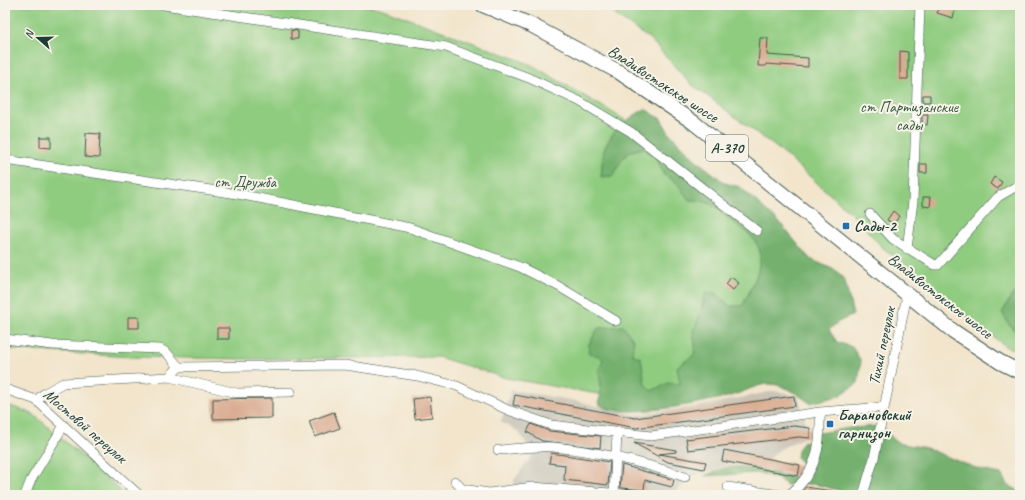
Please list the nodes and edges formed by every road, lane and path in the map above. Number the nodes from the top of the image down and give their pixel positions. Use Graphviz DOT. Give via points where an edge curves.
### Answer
graph roads {
  1 [pos="164,5"];
  2 [pos="483,5"];
  3 [pos="920,5"];
  4 [pos="5,160"];
  5 [pos="1020,184"];
  6 [pos="870,214"];
  7 [pos="757,231"];
  8 [pos="907,250"];
  9 [pos="908,295"];
  10 [pos="616,321"];
  11 [pos="5,339"];
  12 [pos="180,367"];
  13 [pos="1020,372"];
  14 [pos="169,377"];
  15 [pos="5,389"];
  16 [pos="291,392"];
  17 [pos="36,400"];
  18 [pos="884,407"];
  19 [pos="820,412"];
  20 [pos="64,425"];
  21 [pos="617,434"];
  22 [pos="498,450"];
  23 [pos="615,456"];
  24 [pos="684,477"];
  25 [pos="455,481"];
  26 [pos="728,487"];
  27 [pos="614,494"];
  28 [pos="26,495"];
  29 [pos="139,495"];
  30 [pos="636,495"];
  31 [pos="780,495"];
  32 [pos="789,495"];
  33 [pos="863,495"];
  1 -- 7 [label="street" via="446,47 529,78 579,101 631,132"];
  2 -- 9 [label="highway, Владивостокское шоссе / А-370" via="531,25 619,72 694,122"];
  3 -- 8 [label="street" via="913,200"];
  4 -- 10 [label="street" via="238,194 410,228 520,268 558,286"];
  5 -- 8 [label="street" via="998,197 938,265"];
  6 -- 8 [label="street"];
  9 -- 13 [label="highway, Владивостокское шоссе / А-370" via="976,348"];
  9 -- 18 [label="street, Тихий переулок"];
  11 -- 12 [label="street" via="52,346 160,350 168,354"];
  12 -- 14 [label="street"];
  12 -- 21 [label="street" via="353,366 417,376 457,386 508,410 551,425"];
  14 -- 16 [label="street" via="237,393"];
  14 -- 17 [label="street" via="63,383"];
  15 -- 17 [label="street, Мостовой переулок"];
  17 -- 20 [label="street, Мостовой переулок"];
  18 -- 19 [label="street"];
  18 -- 33 [label="street, Тихий переулок" via="874,458"];
  19 -- 21 [label="street" via="651,436"];
  19 -- 32 [label="street" via="821,433 814,466"];
  20 -- 28 [label="street" via="31,480"];
  20 -- 29 [label="street, Мостовой переулок"];
  21 -- 23 [label="street"];
  22 -- 23 [label="street" via="552,447"];
  23 -- 24 [label="street"];
  23 -- 27 [label="street"];
  25 -- 27 [label="street" via="462,489 489,493 532,487"];
  26 -- 31 [label="street"];
  27 -- 30 [label="street"];
}
